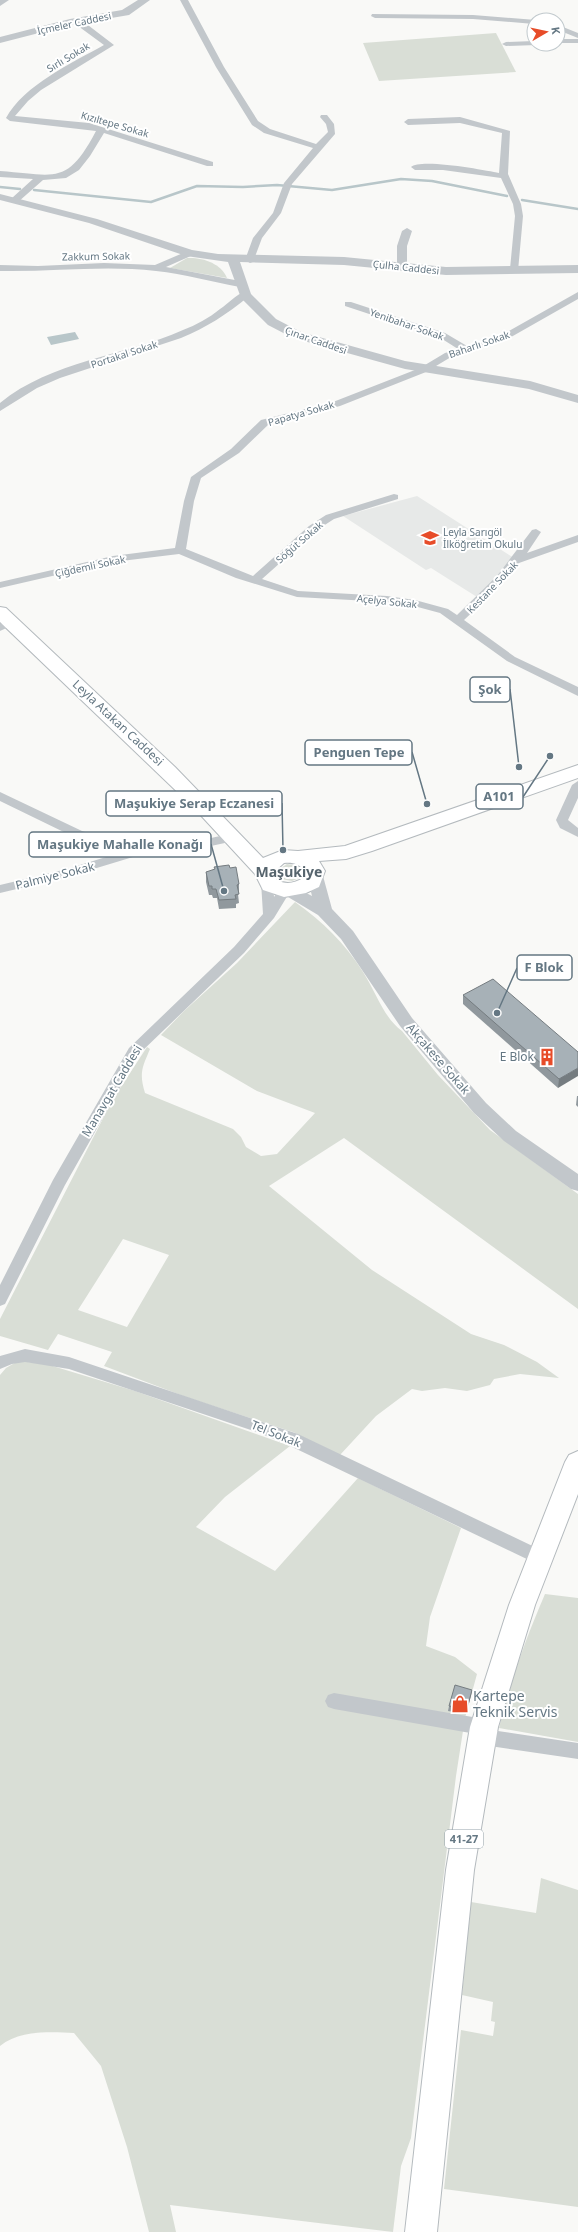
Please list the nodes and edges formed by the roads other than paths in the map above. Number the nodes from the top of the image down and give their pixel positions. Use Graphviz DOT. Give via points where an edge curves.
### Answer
graph roads {
  1 [pos="5,0"];
  2 [pos="184,0"];
  3 [pos="141,1"];
  4 [pos="0,4"];
  5 [pos="375,16"];
  6 [pos="77,21"];
  7 [pos="526,21"];
  8 [pos="566,31"];
  9 [pos="578,36"];
  10 [pos="0,40"];
  11 [pos="566,41"];
  12 [pos="578,41"];
  13 [pos="526,43"];
  14 [pos="506,44"];
  15 [pos="324,117"];
  16 [pos="10,118"];
  17 [pos="408,122"];
  18 [pos="101,130"];
  19 [pos="318,147"];
  20 [pos="210,164"];
  21 [pos="415,167"];
  22 [pos="0,174"];
  23 [pos="505,176"];
  24 [pos="41,177"];
  25 [pos="0,197"];
  26 [pos="15,200"];
  27 [pos="407,231"];
  28 [pos="190,253"];
  29 [pos="233,259"];
  30 [pos="250,260"];
  31 [pos="0,268"];
  32 [pos="156,268"];
  33 [pos="402,268"];
  34 [pos="515,269"];
  35 [pos="578,270"];
  36 [pos="242,289"];
  37 [pos="578,295"];
  38 [pos="348,304"];
  39 [pos="466,349"];
  40 [pos="423,370"];
  41 [pos="578,399"];
  42 [pos="0,408"];
  43 [pos="394,497"];
  44 [pos="536,532"];
  45 [pos="578,538"];
  46 [pos="180,551"];
  47 [pos="518,560"];
  48 [pos="255,580"];
  49 [pos="0,585"];
  50 [pos="459,619"];
  51 [pos="4,621"];
  52 [pos="578,692"];
  53 [pos="578,771"];
  54 [pos="578,785"];
  55 [pos="0,796"];
  56 [pos="578,832"];
  57 [pos="234,837"];
  58 [pos="346,852"];
  59 [pos="132,853"];
  60 [pos="299,857"];
  61 [pos="278,858"];
  62 [pos="315,874"];
  63 [pos="276,884"];
  64 [pos="0,889"];
  65 [pos="324,911"];
  66 [pos="269,915"];
  67 [pos="578,1184"];
  68 [pos="0,1300"];
  69 [pos="0,1363"];
  70 [pos="578,1462"];
  71 [pos="539,1557"];
  72 [pos="334,1701"];
  73 [pos="484,1732"];
  74 [pos="578,1751"];
  75 [pos="421,2232"];
  1 -- 4 [label="street"];
  2 -- 19 [label="street" via="220,67 255,123 267,131"];
  3 -- 6 [label="street, İçmeler Caddesi" via="124,13"];
  5 -- 7 [label="street" via="473,17"];
  6 -- 10 [label="street, İçmeler Caddesi"];
  6 -- 16 [label="street, Sırlı Sokak" via="110,45 54,77 18,106"];
  8 -- 9 [label="street"];
  11 -- 12 [label="street"];
  13 -- 14 [label="street"];
  15 -- 19 [label="street" via="332,132"];
  16 -- 18 [label="street, Kızıltepe Sokak" via="74,124"];
  17 -- 23 [label="street" via="460,120 504,129"];
  18 -- 20 [label="street, Kızıltepe Sokak"];
  18 -- 24 [label="street" via="88,154 71,172 61,177"];
  19 -- 30 [label="street" via="287,185 277,213 258,238"];
  21 -- 23 [label="street" via="443,167"];
  22 -- 24 [label="street"];
  23 -- 34 [label="street" via="517,204 519,216"];
  24 -- 26 [label="street"];
  25 -- 26 [label="street"];
  26 -- 28 [label="street" via="93,221"];
  27 -- 33 [label="street" via="402,246"];
  28 -- 29 [label="street"];
  28 -- 32 [label="street, Zakkum Sokak"];
  29 -- 30 [label="street, Çulha Caddesi"];
  29 -- 36 [label="street, Çınar Caddesi"];
  30 -- 33 [label="street, Çulha Caddesi" via="344,261"];
  31 -- 32 [label="street, Zakkum Sokak"];
  32 -- 36 [label="street"];
  33 -- 34 [label="street, Çulha Caddesi" via="446,271"];
  34 -- 35 [label="street, Çulha Caddesi"];
  36 -- 40 [label="street, Çınar Caddesi" via="272,322 297,335 349,352"];
  36 -- 42 [label="street, Portakal Sokak" via="218,316 202,326 44,382 14,395"];
  37 -- 39 [label="street, Baharlı Sokak" via="502,339"];
  38 -- 39 [label="street, Yenibahar Sokak" via="442,336"];
  39 -- 40 [label="street, Baharlı Sokak" via="441,358"];
  40 -- 41 [label="street, Çınar Caddesi" via="530,385"];
  40 -- 46 [label="street, Papatya Sokak" via="336,404 265,422 235,451 196,477"];
  43 -- 48 [label="street, Söğüt Sokak" via="330,517 313,528"];
  44 -- 47 [label="street, Kestane Sokak"];
  45 -- 47 [label="street"];
  46 -- 48 [label="street, Açelya Sokak"];
  46 -- 49 [label="street, Çiğdemli Sokak" via="113,559"];
  47 -- 50 [label="street, Kestane Sokak" via="501,580"];
  48 -- 50 [label="street, Açelya Sokak" via="297,594 415,603 444,611"];
  50 -- 52 [label="street, Açelya Sokak" via="511,658"];
  51 -- 57 [label="main road, Leyla Atakan Caddesi" via="179,780"];
  53 -- 58 [label="main road"];
  54 -- 56 [label="street" via="562,820 564,826"];
  55 -- 59 [label="street" via="71,831"];
  57 -- 59 [label="street" via="174,850"];
  57 -- 61 [label="main road" via="260,852"];
  57 -- 63 [label="main road"];
  58 -- 60 [label="main road"];
  58 -- 62 [label="main road"];
  59 -- 64 [label="street, Palmiye Sokak" via="72,873"];
  60 -- 61 [label="main road"];
  60 -- 62 [label="main road" via="307,860"];
  61 -- 63 [label="main road" via="267,865"];
  62 -- 63 [label="main road" via="306,887"];
  62 -- 65 [label="street"];
  63 -- 65 [label="street"];
  63 -- 66 [label="street, Manavgat Caddesi"];
  63 -- 66 [label="street"];
  65 -- 67 [label="street, Akçakese Sokak" via="358,949 406,1022 480,1108 510,1136"];
  66 -- 68 [label="street, Manavgat Caddesi" via="239,950 134,1051 58,1184"];
  69 -- 71 [label="street, Tel Sokak" via="22,1355 69,1363 261,1427 292,1439"];
  70 -- 71 [label="main road, 41-27"];
  71 -- 73 [label="main road, 41-27" via="500,1671"];
  72 -- 73 [label="street"];
  73 -- 74 [label="street"];
  73 -- 75 [label="main road, 41-27" via="460,1870"];
}
